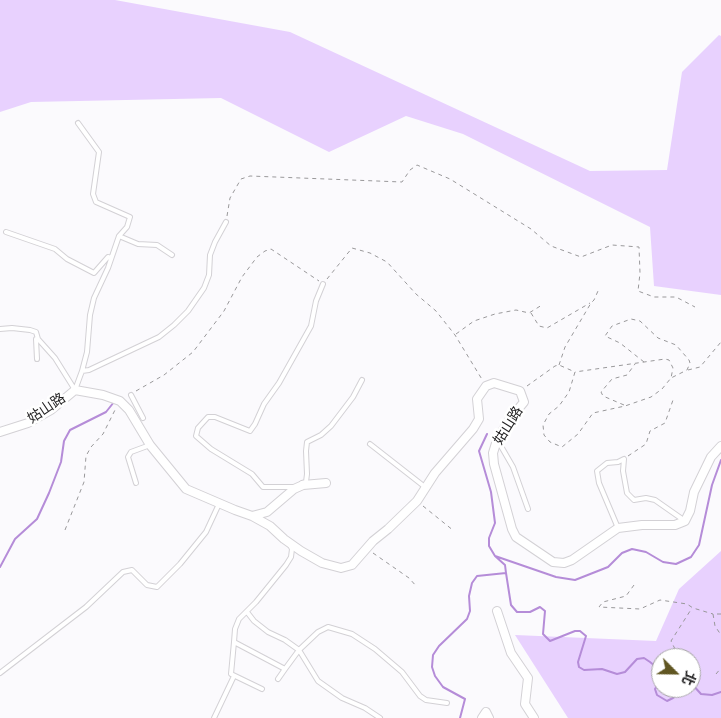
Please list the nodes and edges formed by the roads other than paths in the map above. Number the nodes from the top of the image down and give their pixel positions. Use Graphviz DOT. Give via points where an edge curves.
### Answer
graph roads {
  1 [pos="78,123"];
  2 [pos="226,222"];
  3 [pos="6,232"];
  4 [pos="119,236"];
  5 [pos="172,255"];
  6 [pos="112,258"];
  7 [pos="323,284"];
  8 [pos="0,329"];
  9 [pos="38,339"];
  10 [pos="37,359"];
  11 [pos="82,371"];
  12 [pos="362,380"];
  13 [pos="75,390"];
  14 [pos="130,395"];
  15 [pos="143,418"];
  16 [pos="0,432"];
  17 [pos="498,440"];
  18 [pos="370,444"];
  19 [pos="150,445"];
  20 [pos="721,446"];
  21 [pos="326,483"];
  22 [pos="136,484"];
  23 [pos="426,487"];
  24 [pos="219,504"];
  25 [pos="528,509"];
  26 [pos="252,516"];
  27 [pos="684,521"];
  28 [pos="618,528"];
  29 [pos="289,542"];
  30 [pos="497,611"];
  31 [pos="247,612"];
  32 [pos="234,642"];
  33 [pos="299,650"];
  34 [pos="285,669"];
  35 [pos="0,673"];
  36 [pos="234,676"];
  37 [pos="278,679"];
  38 [pos="262,689"];
  39 [pos="447,702"];
  40 [pos="214,718"];
  41 [pos="380,718"];
  42 [pos="482,718"];
  43 [pos="489,718"];
  44 [pos="534,718"];
  1 -- 4 [label="lane" via="98,152 92,194 96,202 130,217"];
  2 -- 11 [label="lane" via="210,255 210,274 188,311 159,337"];
  3 -- 6 [label="lane" via="55,249 94,273 108,257"];
  4 -- 5 [label="lane" via="138,244 157,246"];
  4 -- 6 [label="lane"];
  6 -- 11 [label="lane" via="94,298"];
  7 -- 12 [label="lane" via="311,326 250,431 215,417 208,418 198,428 196,436 252,474 264,487 291,488 306,482 307,442 331,426"];
  8 -- 9 [label="lane" via="30,330 36,332"];
  9 -- 10 [label="lane"];
  9 -- 13 [label="lane" via="55,358"];
  11 -- 13 [label="lane"];
  13 -- 16 [label="street, 姑山路" via="28,423"];
  13 -- 19 [label="street, 姑山路" via="104,394 120,401"];
  14 -- 15 [label="lane"];
  17 -- 23 [label="street, 姑山路" via="510,418 524,402 520,391 494,384 486,386 477,399 479,420"];
  17 -- 25 [label="lane" via="513,467"];
  17 -- 28 [label="street, 姑山路" via="494,464 516,537 553,562 564,563"];
  18 -- 23 [label="lane"];
  19 -- 22 [label="lane" via="131,452 128,457"];
  19 -- 24 [label="street" via="186,489"];
  20 -- 27 [label="street" via="711,457"];
  21 -- 26 [label="street" via="294,489 267,512"];
  23 -- 29 [label="street" via="417,501 373,540 352,566 341,568 322,563"];
  24 -- 26 [label="street"];
  24 -- 35 [label="lane" via="206,532 157,587 147,585 132,570 123,572 86,607"];
  26 -- 29 [label="street"];
  27 -- 28 [label="street, 姑山路" via="675,525"];
  27 -- 28 [label="lane" via="654,500 634,500 627,493 624,458 607,463 597,471"];
  29 -- 31 [label="lane" via="291,557"];
  30 -- 44 [label="street" via="511,653 528,678 525,704"];
  31 -- 32 [label="lane" via="239,619"];
  31 -- 33 [label="lane" via="268,632"];
  32 -- 34 [label="lane"];
  32 -- 36 [label="lane" via="230,672"];
  33 -- 34 [label="lane"];
  33 -- 39 [label="lane" via="318,632 328,627 338,629 375,649 402,672 420,696 426,700"];
  33 -- 41 [label="lane" via="318,680 342,698"];
  34 -- 37 [label="lane"];
  36 -- 38 [label="lane"];
  36 -- 40 [label="lane"];
  42 -- 43 [label="street" via="486,712"];
}
